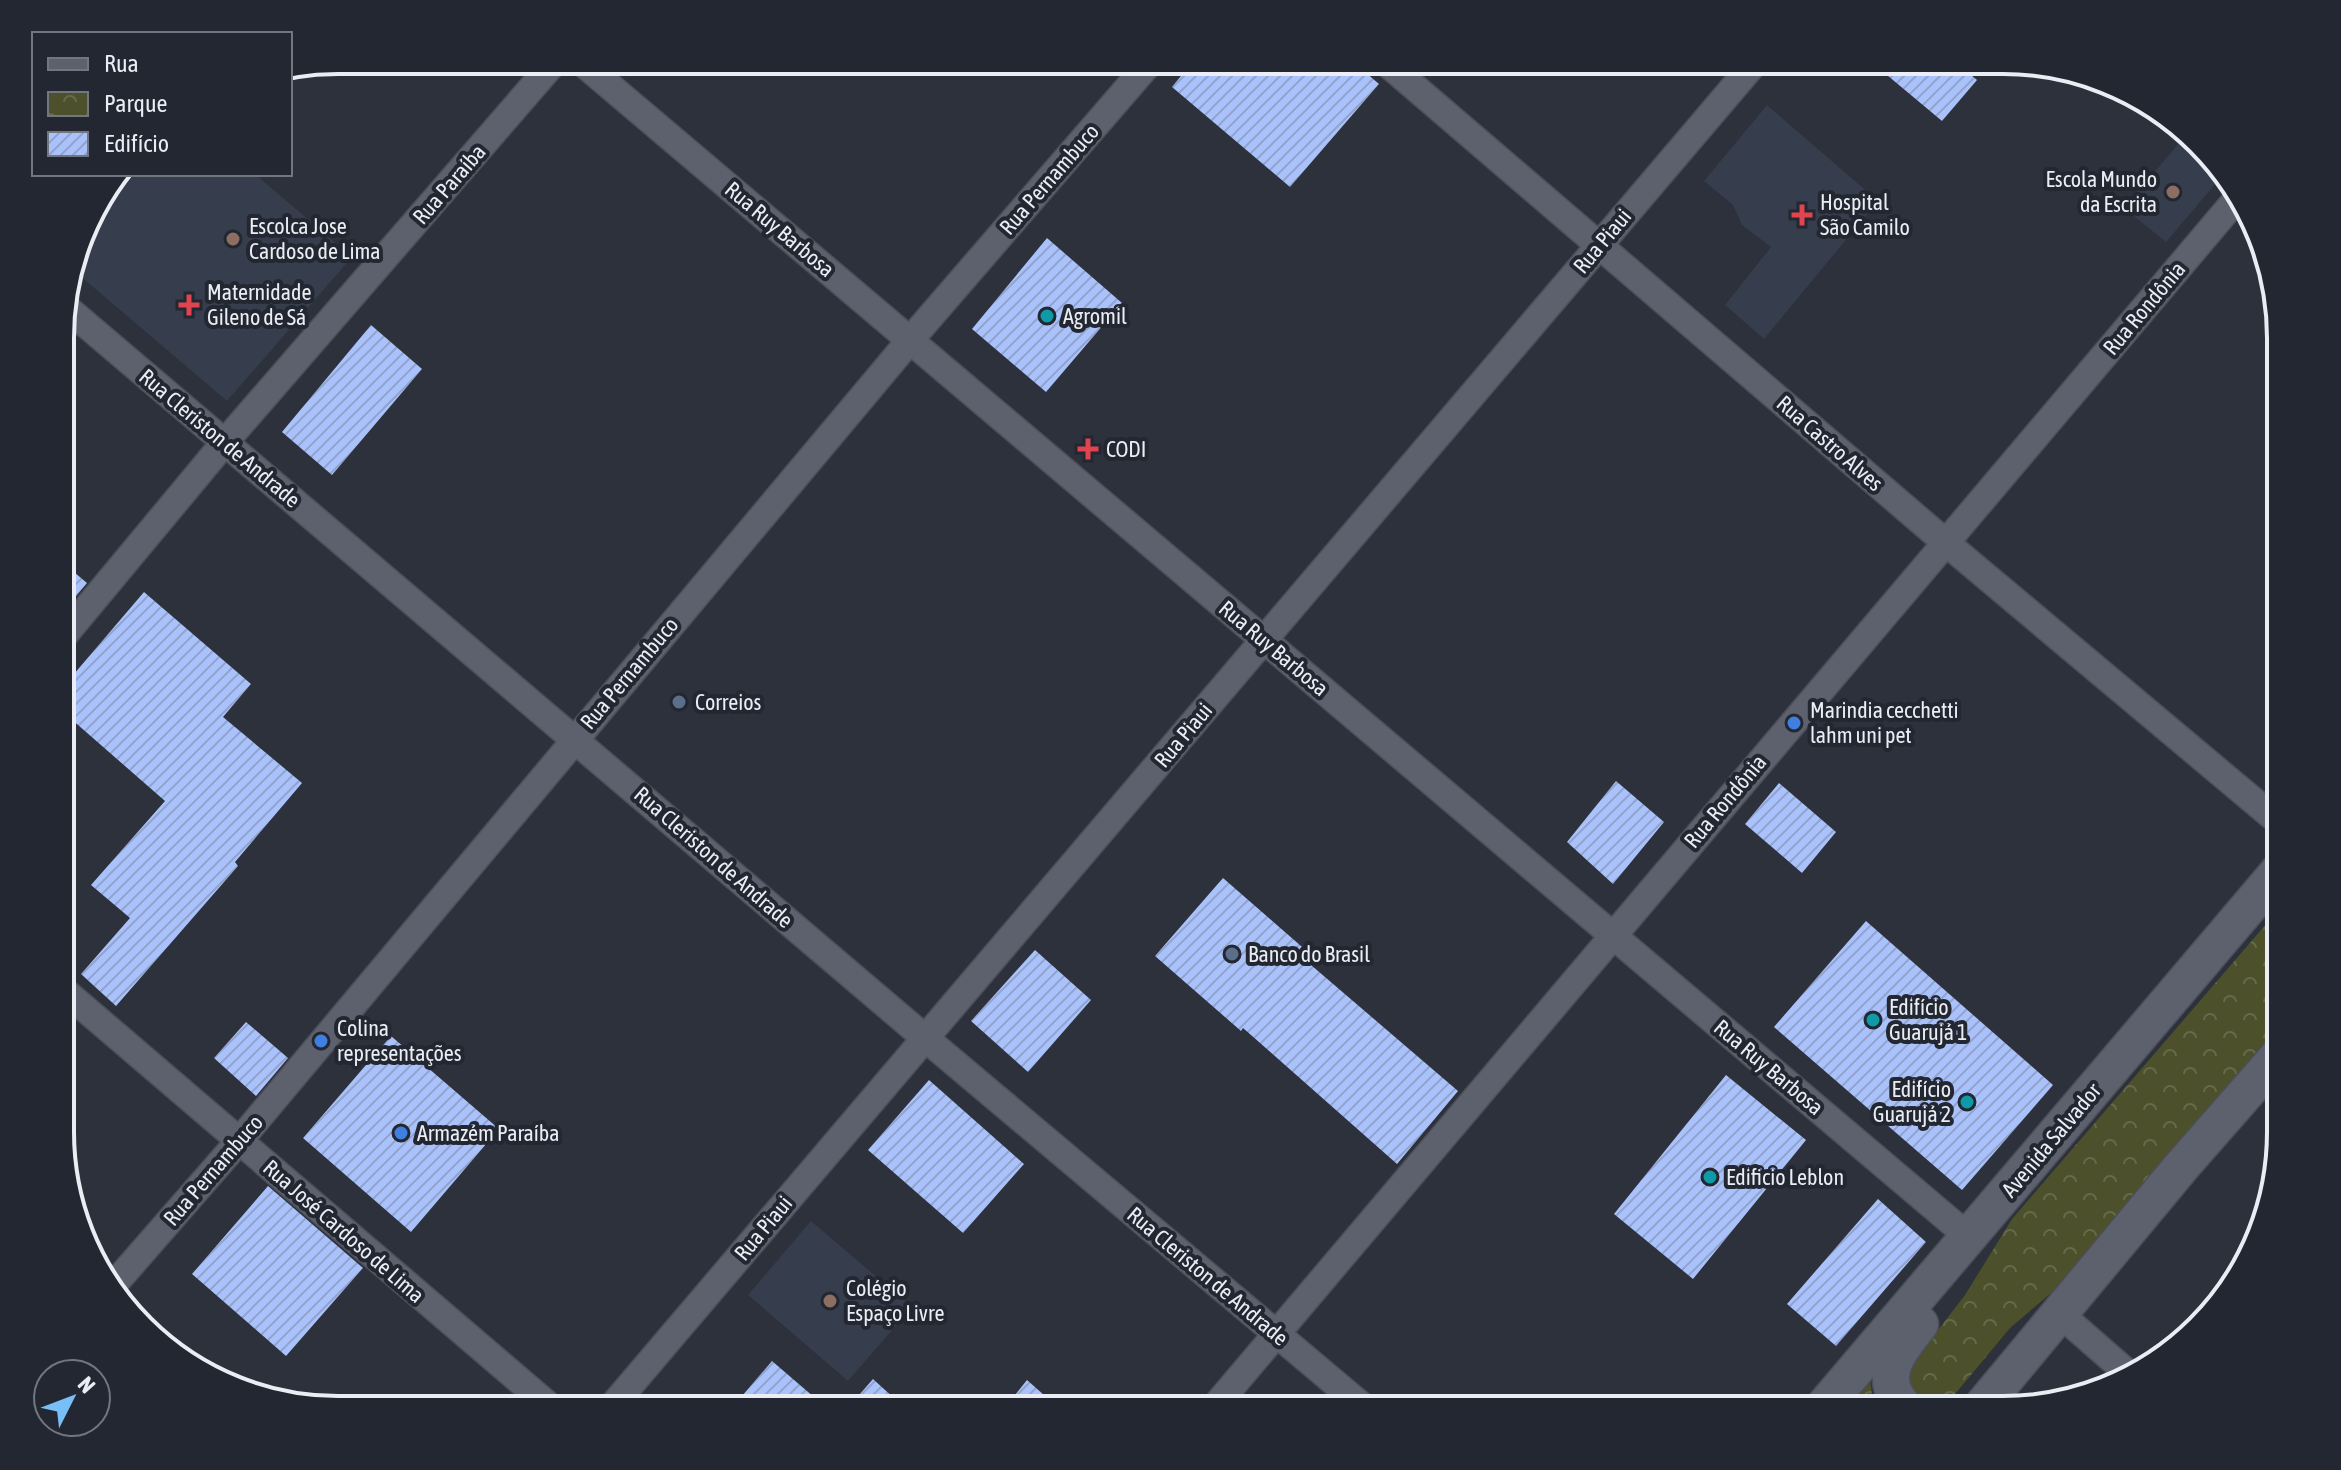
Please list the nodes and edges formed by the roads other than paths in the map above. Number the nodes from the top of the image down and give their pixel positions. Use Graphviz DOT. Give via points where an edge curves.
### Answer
graph roads {
  1 [pos="544,74"];
  2 [pos="596,74"];
  3 [pos="1140,74"];
  4 [pos="1399,74"];
  5 [pos="1745,74"];
  6 [pos="2231,205"];
  7 [pos="1599,244"];
  8 [pos="75,315"];
  9 [pos="911,339"];
  10 [pos="225,442"];
  11 [pos="1945,542"];
  12 [pos="74,624"];
  13 [pos="1264,640"];
  14 [pos="575,738"];
  15 [pos="2266,811"];
  16 [pos="2266,887"];
  17 [pos="1612,934"];
  18 [pos="74,999"];
  19 [pos="925,1038"];
  20 [pos="2266,1070"];
  21 [pos="239,1141"];
  22 [pos="1969,1237"];
  23 [pos="119,1278"];
  24 [pos="1934,1278"];
  25 [pos="2059,1313"];
  26 [pos="1277,1334"];
  27 [pos="2019,1363"];
  28 [pos="2121,1368"];
  29 [pos="1224,1395"];
  30 [pos="1350,1395"];
  31 [pos="1834,1395"];
  32 [pos="1894,1395"];
  33 [pos="1973,1395"];
  34 [pos="1992,1395"];
  35 [pos="537,1396"];
  36 [pos="621,1396"];
  1 -- 10 [label="street, Rua Paraíba"];
  2 -- 9 [label="street, Rua Ruy Barbosa"];
  3 -- 9 [label="street, Rua Pernambuco"];
  4 -- 7 [label="street, Rua Castro Alves"];
  5 -- 7 [label="street, Rua Piaui"];
  6 -- 11 [label="street, Rua Rondônia"];
  7 -- 11 [label="street, Rua Castro Alves"];
  7 -- 13 [label="street, Rua Piaui"];
  8 -- 10 [label="street, Rua Cleriston de Andrade"];
  9 -- 13 [label="street, Rua Ruy Barbosa"];
  9 -- 14 [label="street, Rua Pernambuco"];
  10 -- 12 [label="street, Rua Paraíba"];
  10 -- 14 [label="street, Rua Cleriston de Andrade"];
  11 -- 15 [label="street, Rua Castro Alves"];
  11 -- 17 [label="street, Rua Rondônia"];
  13 -- 17 [label="street, Rua Ruy Barbosa"];
  13 -- 19 [label="street, Rua Piaui"];
  14 -- 19 [label="street, Rua Cleriston de Andrade"];
  14 -- 21 [label="street, Rua Pernambuco"];
  16 -- 22 [label="main road, Avenida Salvador"];
  17 -- 22 [label="street, Rua Ruy Barbosa"];
  17 -- 26 [label="street, Rua Rondônia"];
  18 -- 21 [label="street, Rua José Cardoso de Lima"];
  19 -- 26 [label="street, Rua Cleriston de Andrade"];
  19 -- 36 [label="street, Rua Piaui"];
  20 -- 25 [label="main road"];
  21 -- 23 [label="street, Rua Pernambuco"];
  21 -- 35 [label="street, Rua José Cardoso de Lima"];
  22 -- 24 [label="main road, Avenida Salvador"];
  24 -- 31 [label="main road, Avenida Salvador"];
  24 -- 32 [label="main road" via="1927,1315 1897,1352 1890,1376"];
  25 -- 27 [label="main road"];
  25 -- 28 [label="street"];
  26 -- 29 [label="street, Rua Rondônia"];
  26 -- 30 [label="street, Rua Cleriston de Andrade"];
  27 -- 33 [label="main road" via="2000,1370"];
  27 -- 34 [label="main road"];
}
